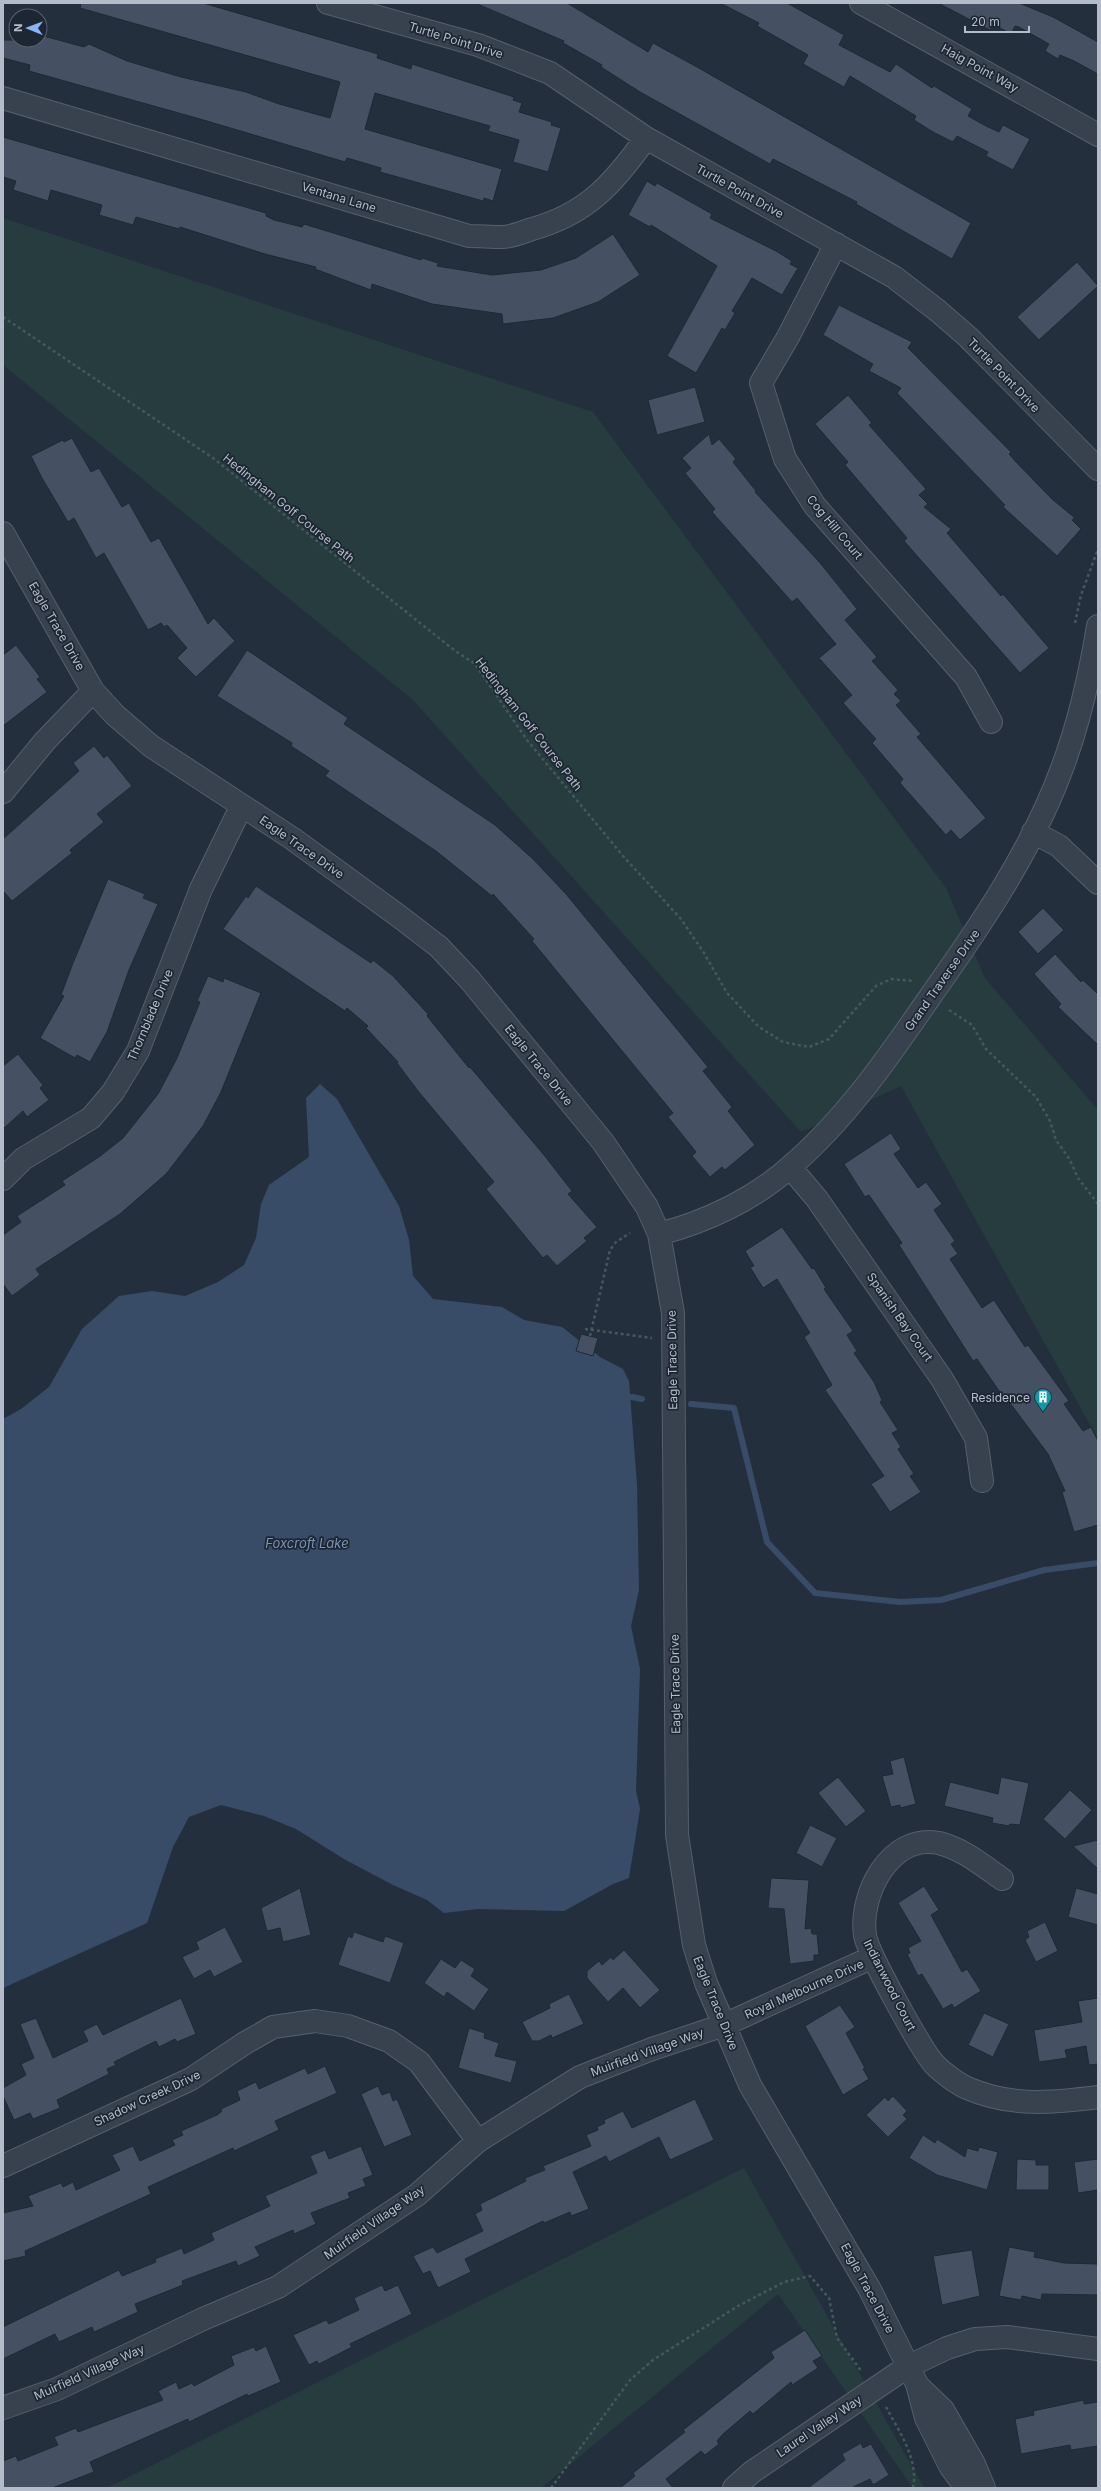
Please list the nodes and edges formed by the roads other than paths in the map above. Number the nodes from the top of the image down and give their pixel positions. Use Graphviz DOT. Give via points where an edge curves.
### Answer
graph roads {
  1 [pos="328,3"];
  2 [pos="861,3"];
  3 [pos="3,98"];
  4 [pos="1098,135"];
  5 [pos="646,138"];
  6 [pos="836,244"];
  7 [pos="1098,469"];
  8 [pos="3,533"];
  9 [pos="1098,626"];
  10 [pos="93,691"];
  11 [pos="991,722"];
  12 [pos="3,792"];
  13 [pos="241,807"];
  14 [pos="1034,832"];
  15 [pos="1098,883"];
  16 [pos="790,1167"];
  17 [pos="3,1179"];
  18 [pos="659,1234"];
  19 [pos="982,1481"];
  20 [pos="1002,1878"];
  21 [pos="873,1957"];
  22 [pos="729,2023"];
  23 [pos="1098,2097"];
  24 [pos="478,2141"];
  25 [pos="3,2166"];
  26 [pos="1098,2349"];
  27 [pos="912,2375"];
  28 [pos="3,2408"];
  29 [pos="734,2488"];
  30 [pos="966,2488"];
  31 [pos="984,2488"];
  1 -- 5 [label="street, Turtle Point Drive" via="478,45 550,72"];
  2 -- 4 [label="street, Haig Point Way"];
  3 -- 5 [label="street, Ventana Lane" via="469,236 504,237 543,226 572,214 595,199 623,171"];
  5 -- 6 [label="street, Turtle Point Drive"];
  6 -- 7 [label="street, Turtle Point Drive" via="894,277 938,311 968,337 1021,394"];
  6 -- 11 [label="street, Cog Hill Court" via="761,383 785,459 815,506 966,677"];
  8 -- 10 [label="street, Eagle Trace Drive"];
  9 -- 14 [label="street, Grand Traverse Drive" via="1078,721 1061,772"];
  10 -- 12 [label="street" via="45,741"];
  10 -- 13 [label="street, Eagle Trace Drive" via="150,746"];
  13 -- 17 [label="street, Thornblade Drive" via="201,889 138,1051 113,1092 91,1118 23,1159"];
  13 -- 18 [label="street, Eagle Trace Drive" via="293,838 440,947 603,1142 647,1207"];
  14 -- 15 [label="street" via="1059,846"];
  14 -- 16 [label="street, Grand Traverse Drive" via="978,929 907,1031 845,1113"];
  16 -- 18 [label="street, Grand Traverse Drive" via="744,1200 682,1228"];
  16 -- 19 [label="street, Spanish Bay Court" via="817,1199 942,1379 976,1438"];
  18 -- 22 [label="street, Eagle Trace Drive" via="673,1313 677,1835 694,1945 706,1983"];
  20 -- 21 [label="street, Indianwood Court" via="964,1853 938,1843 917,1843 898,1853 881,1870 869,1893 864,1920 865,1937"];
  21 -- 22 [label="street, Royal Melbourne Drive"];
  21 -- 23 [label="street, Indianwood Court" via="935,2065 966,2087 998,2100 1027,2103"];
  22 -- 24 [label="street, Muirfield Village Way" via="580,2077"];
  22 -- 27 [label="street, Eagle Trace Drive" via="750,2085 869,2288"];
  24 -- 25 [label="street, Shadow Creek Drive" via="419,2062 389,2041 348,2026 315,2021 273,2027 191,2079"];
  24 -- 28 [label="street, Muirfield Village Way" via="417,2195 278,2288 203,2319 56,2389"];
  26 -- 27 [label="street, Laurel Valley Way" via="1006,2337 975,2339 947,2348"];
  27 -- 29 [label="street, Laurel Valley Way" via="875,2388 752,2472"];
  27 -- 30 [label="street, Eagle Trace Drive" via="926,2418 950,2466"];
  27 -- 31 [label="street, Eagle Trace Drive" via="943,2410 974,2464"];
}
